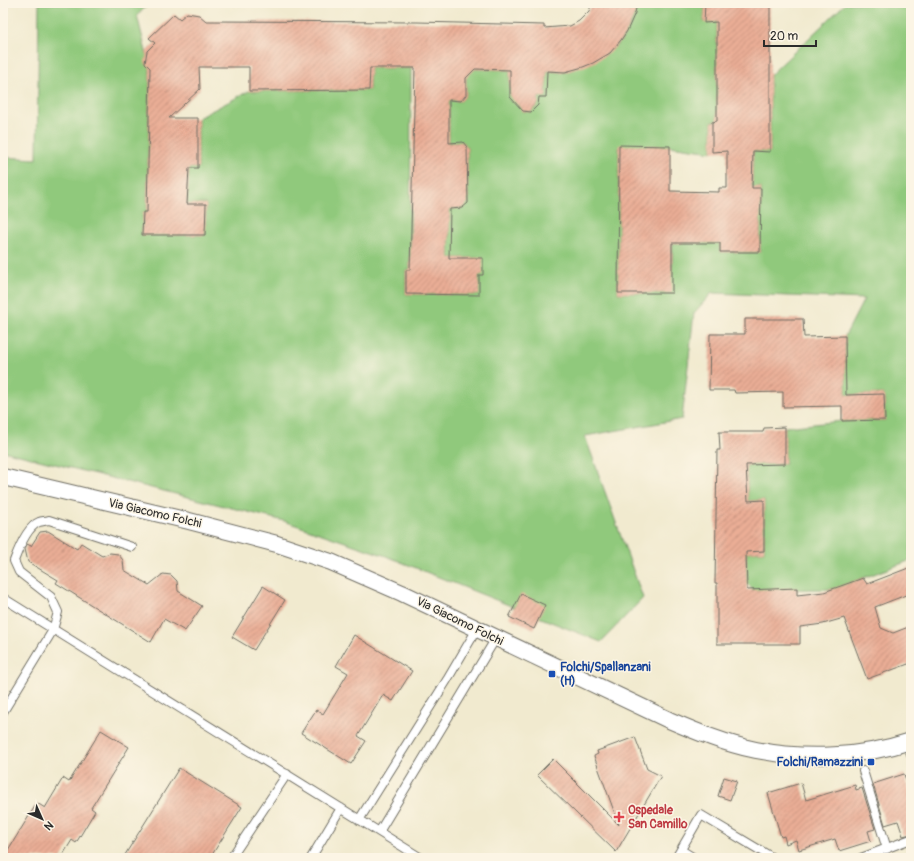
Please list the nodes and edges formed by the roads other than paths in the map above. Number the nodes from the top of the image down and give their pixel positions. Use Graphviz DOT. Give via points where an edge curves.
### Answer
graph roads {
  1 [pos="3,477"];
  2 [pos="132,547"];
  3 [pos="3,598"];
  4 [pos="477,629"];
  5 [pos="53,630"];
  6 [pos="496,638"];
  7 [pos="3,712"];
  8 [pos="910,746"];
  9 [pos="863,772"];
  10 [pos="287,774"];
  11 [pos="341,808"];
  12 [pos="359,820"];
  13 [pos="379,832"];
  14 [pos="911,839"];
  15 [pos="887,849"];
  16 [pos="681,850"];
  17 [pos="231,858"];
  18 [pos="311,858"];
  19 [pos="421,858"];
  20 [pos="676,858"];
  21 [pos="694,858"];
  22 [pos="773,858"];
  23 [pos="861,858"];
  1 -- 4 [label="street, Via Giacomo Folchi" via="277,544 370,578"];
  2 -- 5 [label="lane" via="49,520 38,522 31,529 20,544 14,561 19,572 51,597 58,612"];
  3 -- 5 [label="lane"];
  4 -- 6 [label="street, Via Giacomo Folchi"];
  4 -- 12 [label="lane"];
  5 -- 7 [label="lane"];
  5 -- 10 [label="lane"];
  6 -- 8 [label="street, Via Giacomo Folchi" via="698,733 757,750 788,754 837,755"];
  6 -- 13 [label="lane"];
  9 -- 15 [label="lane"];
  10 -- 11 [label="lane"];
  10 -- 17 [label="lane"];
  11 -- 12 [label="lane"];
  11 -- 18 [label="lane"];
  12 -- 13 [label="lane"];
  13 -- 19 [label="lane"];
  14 -- 15 [label="lane"];
  15 -- 23 [label="lane"];
  16 -- 20 [label="lane"];
  16 -- 21 [label="lane"];
  16 -- 22 [label="lane" via="701,815"];
}
